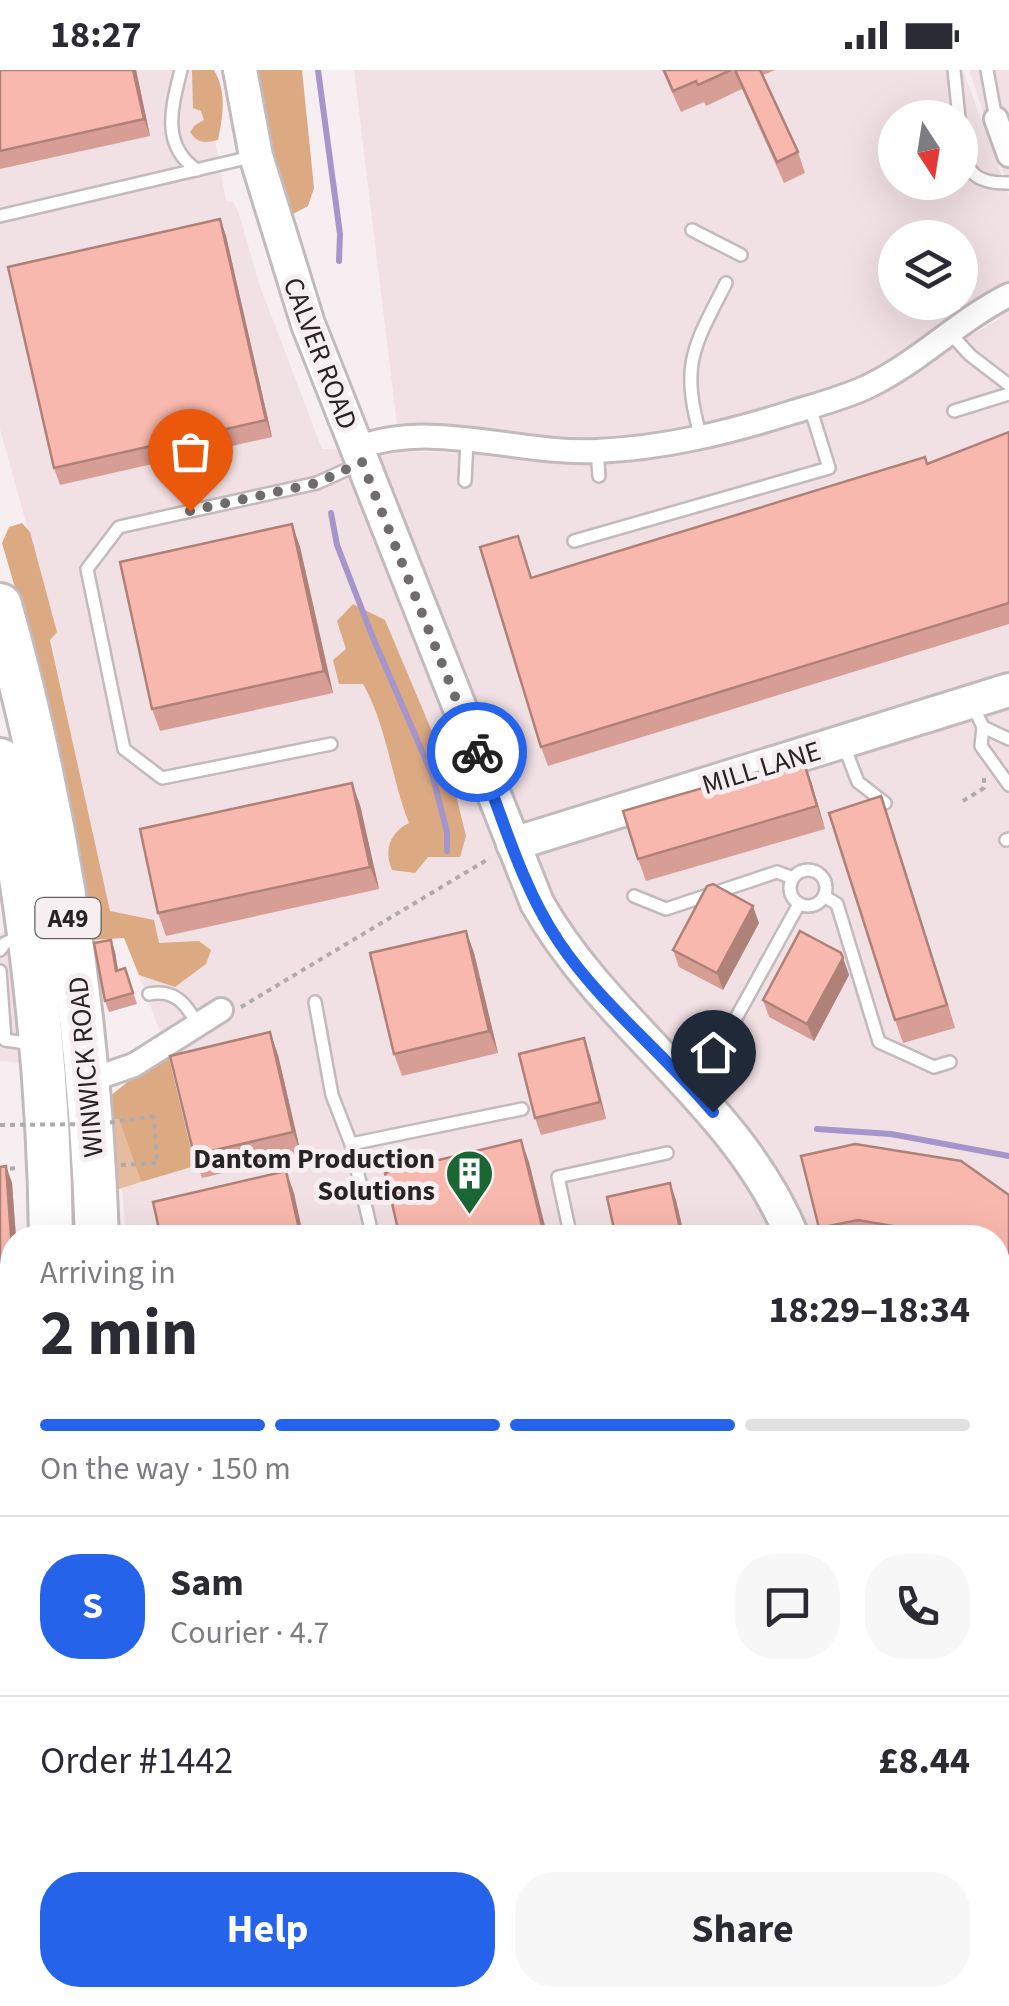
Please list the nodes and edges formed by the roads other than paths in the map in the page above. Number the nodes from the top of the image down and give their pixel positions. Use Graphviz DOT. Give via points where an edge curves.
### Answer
graph roads {
  1 [pos="181,70"];
  2 [pos="240,70"];
  3 [pos="954,70"];
  4 [pos="987,70"];
  5 [pos="958,100"];
  6 [pos="1004,136"];
  7 [pos="256,156"];
  8 [pos="197,170"];
  9 [pos="978,178"];
  10 [pos="1009,184"];
  11 [pos="0,216"];
  12 [pos="692,230"];
  13 [pos="741,255"];
  14 [pos="726,283"];
  15 [pos="1009,295"];
  16 [pos="949,332"];
  17 [pos="1009,385"];
  18 [pos="1009,394"];
  19 [pos="810,407"];
  20 [pos="954,410"];
  21 [pos="701,438"];
  22 [pos="467,441"];
  23 [pos="598,451"];
  24 [pos="360,455"];
  25 [pos="599,476"];
  26 [pos="465,480"];
  27 [pos="574,541"];
  28 [pos="0,605"];
  29 [pos="1009,690"];
  30 [pos="977,714"];
  31 [pos="1009,739"];
  32 [pos="842,742"];
  33 [pos="332,744"];
  34 [pos="0,760"];
  35 [pos="1009,785"];
  36 [pos="885,803"];
  37 [pos="504,851"];
  38 [pos="793,878"];
  39 [pos="634,896"];
  40 [pos="824,896"];
  41 [pos="799,904"];
  42 [pos="15,942"];
  43 [pos="0,972"];
  44 [pos="149,994"];
  45 [pos="315,1002"];
  46 [pos="220,1010"];
  47 [pos="197,1024"];
  48 [pos="42,1044"];
  49 [pos="950,1062"];
  50 [pos="88,1081"];
  51 [pos="688,1082"];
  52 [pos="522,1109"];
  53 [pos="351,1144"];
  54 [pos="666,1153"];
  55 [pos="50,1225"];
  56 [pos="96,1225"];
  57 [pos="370,1225"];
  58 [pos="568,1225"];
  59 [pos="787,1225"];
  1 -- 8 [label="lane" via="170,125 185,162"];
  2 -- 7 [label="street, CALVER ROAD"];
  3 -- 5 [label="lane"];
  4 -- 6 [label="lane"];
  7 -- 8 [label="lane"];
  7 -- 24 [label="street, CALVER ROAD" via="286,263"];
  8 -- 11 [label="lane"];
  9 -- 10 [label="lane"];
  12 -- 13 [label="lane"];
  14 -- 21 [label="lane" via="690,362"];
  15 -- 16 [label="street"];
  16 -- 17 [label="lane"];
  16 -- 19 [label="street" via="869,386"];
  18 -- 20 [label="lane"];
  19 -- 21 [label="street"];
  19 -- 27 [label="lane" via="829,468"];
  21 -- 23 [label="street"];
  22 -- 23 [label="street"];
  22 -- 24 [label="street" via="402,435"];
  22 -- 26 [label="lane"];
  23 -- 25 [label="lane"];
  24 -- 33 [label="lane" via="317,483 119,527 88,569 124,749 162,778"];
  24 -- 37 [label="street, CALVER ROAD"];
  28 -- 50 [label="highway, WINWICK ROAD / A49" via="59,861"];
  29 -- 30 [label="street, MILL LANE"];
  30 -- 31 [label="lane"];
  30 -- 32 [label="street, MILL LANE"];
  30 -- 35 [label="lane" via="981,746"];
  32 -- 36 [label="lane" via="854,775"];
  32 -- 37 [label="street, MILL LANE"];
  34 -- 42 [label="highway, WINWICK ROAD / A49"];
  37 -- 51 [label="street, CALVER ROAD" via="583,974"];
  38 -- 39 [label="lane" via="777,872 666,909"];
  38 -- 40 [label="lane" via="816,872"];
  38 -- 41 [label="lane" via="790,892"];
  40 -- 41 [label="lane" via="817,904"];
  40 -- 49 [label="lane" via="837,904 879,1042 934,1067"];
  41 -- 51 [label="lane" via="725,1038"];
  42 -- 48 [label="highway, WINWICK ROAD / A49"];
  43 -- 48 [label="lane" via="5,1040"];
  44 -- 47 [label="lane" via="178,997"];
  45 -- 53 [label="lane" via="332,1095"];
  46 -- 47 [label="street"];
  47 -- 50 [label="street" via="134,1065"];
  48 -- 55 [label="highway, WINWICK ROAD / A49"];
  50 -- 56 [label="highway, WINWICK ROAD / A49"];
  51 -- 59 [label="street, CALVER ROAD" via="738,1142"];
  52 -- 53 [label="lane"];
  53 -- 57 [label="lane"];
  54 -- 58 [label="lane" via="558,1177"];
}
